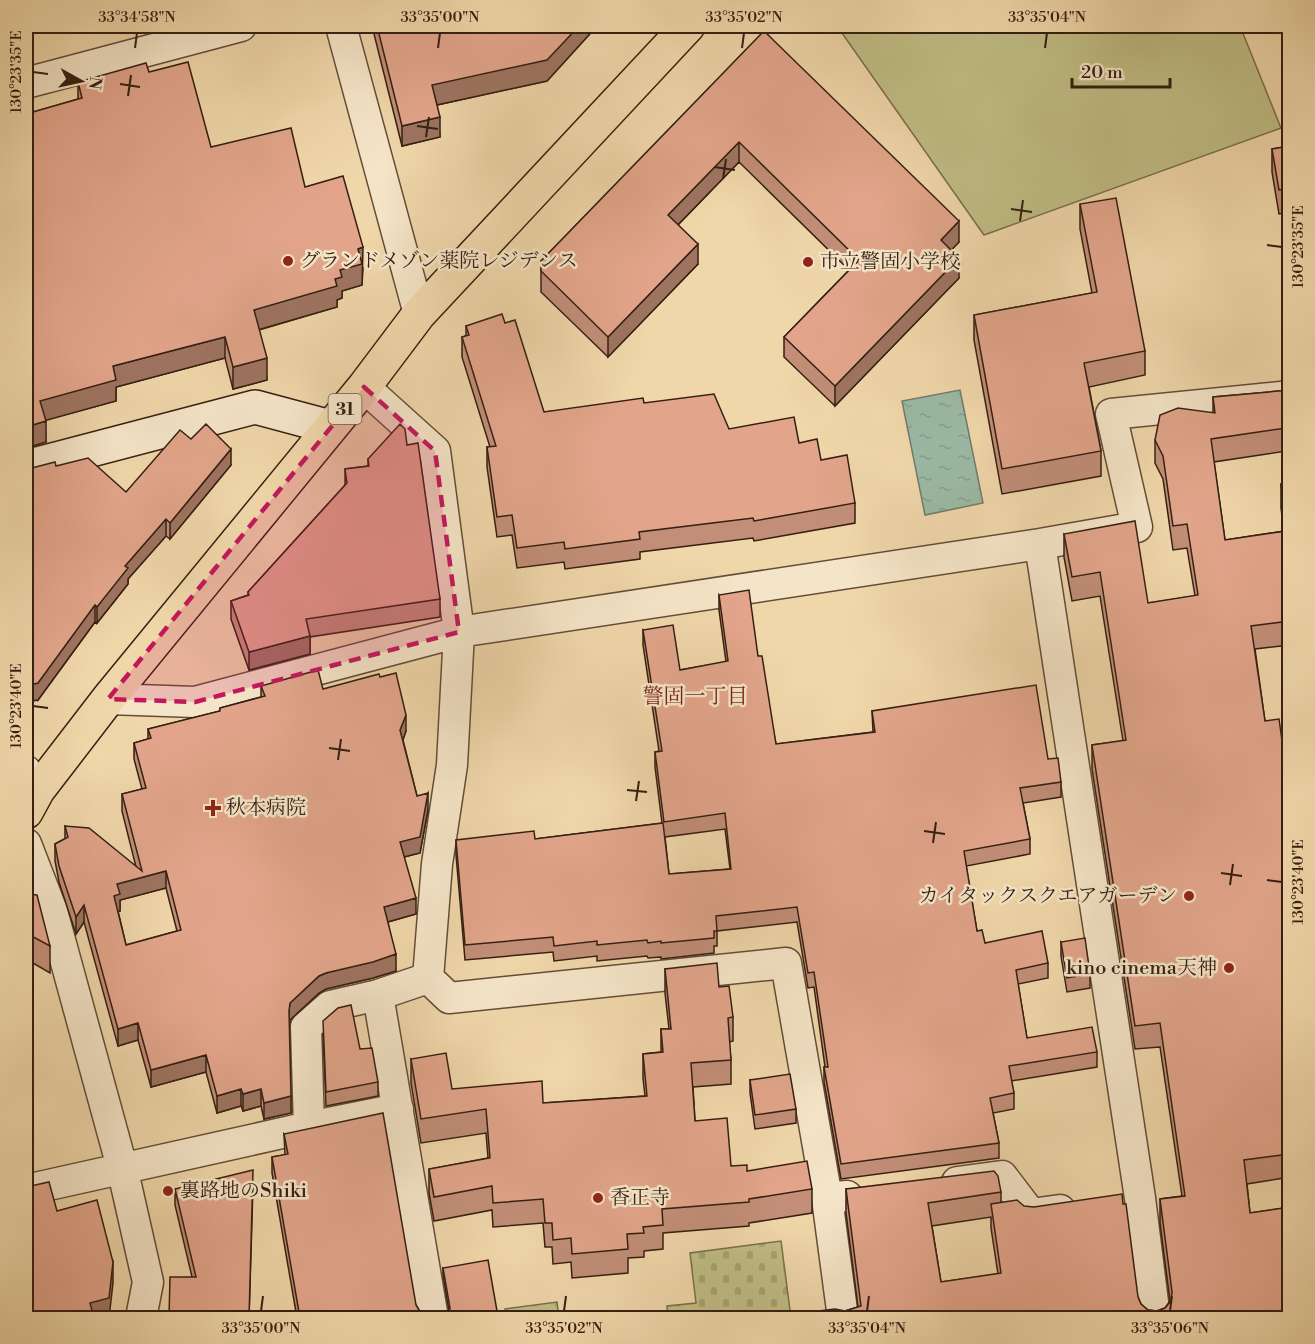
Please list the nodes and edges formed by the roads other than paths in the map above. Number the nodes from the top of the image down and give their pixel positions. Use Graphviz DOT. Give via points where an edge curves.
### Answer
graph roads {
  1 [pos="241,26"];
  2 [pos="341,26"];
  3 [pos="688,26"];
  4 [pos="26,83"];
  5 [pos="419,314"];
  6 [pos="364,387"];
  7 [pos="1290,396"];
  8 [pos="330,427"];
  9 [pos="26,467"];
  10 [pos="1040,544"];
  11 [pos="459,632"];
  12 [pos="108,699"];
  13 [pos="30,791"];
  14 [pos="26,844"];
  15 [pos="428,978"];
  16 [pos="378,995"];
  17 [pos="398,1109"];
  18 [pos="309,1126"];
  19 [pos="122,1167"];
  20 [pos="932,1185"];
  21 [pos="26,1190"];
  22 [pos="873,1192"];
  23 [pos="826,1198"];
  24 [pos="1086,1206"];
  25 [pos="141,1318"];
  26 [pos="433,1318"];
  27 [pos="843,1318"];
  28 [pos="1155,1318"];
  1 -- 4 [label="street"];
  2 -- 5 [label="street"];
  3 -- 5 [label="main road, 31"];
  5 -- 6 [label="main road, 31"];
  6 -- 8 [label="main road, 31"];
  6 -- 11 [label="street" via="435,451"];
  7 -- 10 [label="street" via="1111,414 1137,527"];
  8 -- 9 [label="street" via="255,407"];
  8 -- 12 [label="main road, 31"];
  10 -- 11 [label="street"];
  10 -- 28 [label="street" via="1129,1199"];
  11 -- 12 [label="street" via="195,702"];
  11 -- 15 [label="street" via="452,765 437,864"];
  12 -- 13 [label="main road, 31"];
  14 -- 19 [label="street" via="52,911"];
  15 -- 16 [label="street"];
  15 -- 23 [label="street" via="449,998 786,963"];
  16 -- 17 [label="street"];
  16 -- 18 [label="street" via="330,1006 306,1027"];
  17 -- 18 [label="street"];
  17 -- 26 [label="street"];
  18 -- 19 [label="street"];
  19 -- 21 [label="street"];
  19 -- 25 [label="street" via="148,1282"];
  20 -- 24 [label="street" via="1002,1176 1031,1214"];
  22 -- 23 [label="street"];
  23 -- 27 [label="street"];
}
